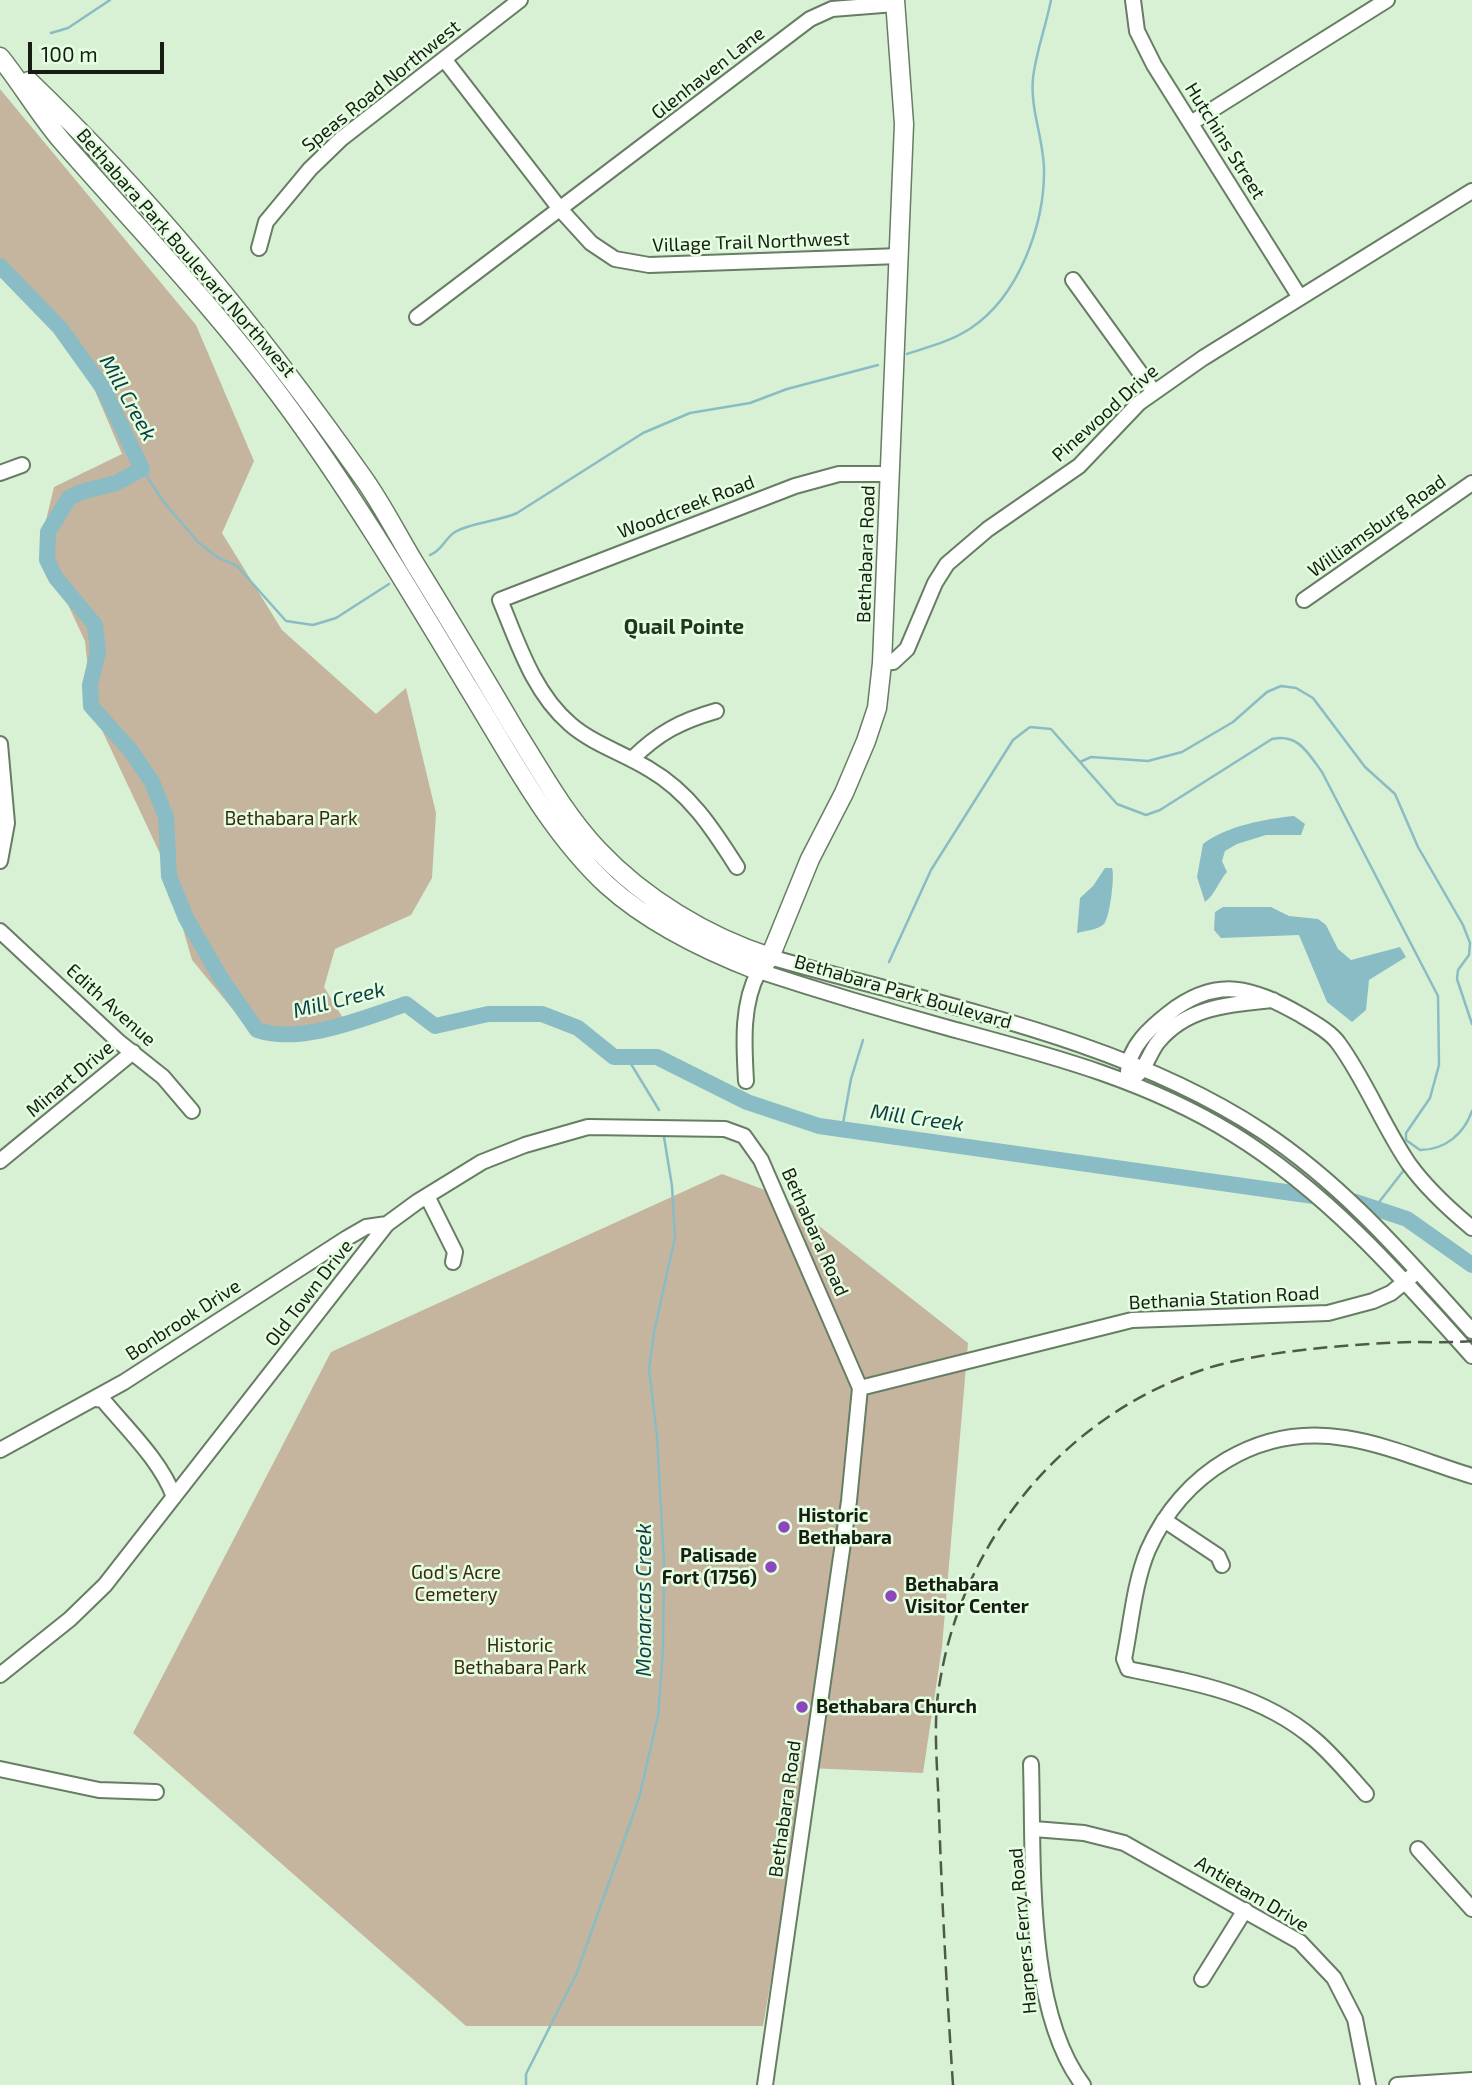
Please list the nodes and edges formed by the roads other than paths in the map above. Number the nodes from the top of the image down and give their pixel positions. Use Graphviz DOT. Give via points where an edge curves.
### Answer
graph roads {
  1 [pos="520,0"];
  2 [pos="1133,0"];
  3 [pos="1387,0"];
  4 [pos="895,2"];
  5 [pos="1,58"];
  6 [pos="444,59"];
  7 [pos="1191,123"];
  8 [pos="1472,191"];
  9 [pos="560,209"];
  10 [pos="259,248"];
  11 [pos="900,256"];
  12 [pos="1073,280"];
  13 [pos="1299,296"];
  14 [pos="417,317"];
  15 [pos="1154,391"];
  16 [pos="22,465"];
  17 [pos="0,473"];
  18 [pos="890,474"];
  19 [pos="1472,483"];
  20 [pos="419,571"];
  21 [pos="404,581"];
  22 [pos="1304,600"];
  23 [pos="882,663"];
  24 [pos="716,711"];
  25 [pos="0,744"];
  26 [pos="632,759"];
  27 [pos="0,861"];
  28 [pos="737,867"];
  29 [pos="0,931"];
  30 [pos="765,964"];
  31 [pos="1275,1000"];
  32 [pos="132,1052"];
  33 [pos="1128,1062"];
  34 [pos="1144,1068"];
  35 [pos="746,1081"];
  36 [pos="1129,1082"];
  37 [pos="192,1111"];
  38 [pos="751,1142"];
  39 [pos="0,1161"];
  40 [pos="427,1196"];
  41 [pos="387,1224"];
  42 [pos="1472,1228"];
  43 [pos="453,1262"];
  44 [pos="1418,1271"];
  45 [pos="1406,1281"];
  46 [pos="1472,1331"];
  47 [pos="1472,1356"];
  48 [pos="860,1388"];
  49 [pos="96,1399"];
  50 [pos="0,1450"];
  51 [pos="1472,1476"];
  52 [pos="174,1497"];
  53 [pos="1164,1520"];
  54 [pos="1222,1565"];
  55 [pos="0,1675"];
  56 [pos="1031,1764"];
  57 [pos="0,1769"];
  58 [pos="156,1792"];
  59 [pos="1366,1794"];
  60 [pos="1034,1829"];
  61 [pos="1418,1849"];
  62 [pos="1472,1909"];
  63 [pos="1245,1910"];
  64 [pos="1202,1979"];
  65 [pos="1472,2080"];
  66 [pos="765,2085"];
  67 [pos="1083,2085"];
  68 [pos="1368,2085"];
  69 [pos="1397,2085"];
  1 -- 6 [label="street, Speas Road Northwest"];
  2 -- 7 [label="street, Hutchins Street" via="1142,42"];
  3 -- 7 [label="street"];
  4 -- 9 [label="street, Glenhaven Lane" via="832,9 810,19"];
  4 -- 11 [label="main road, Bethabara Road" via="904,124"];
  5 -- 20 [label="main road, Bethabara Park Boulevard Northwest" via="81,132 224,293 295,382 366,483"];
  5 -- 21 [label="main road, Bethabara Park Boulevard Northwest" via="58,136 279,394 350,493"];
  6 -- 9 [label="street, Village Trail Northwest"];
  6 -- 10 [label="street, Speas Road Northwest" via="341,139 310,169 265,222"];
  7 -- 13 [label="street, Hutchins Street"];
  8 -- 13 [label="street, Pinewood Drive"];
  9 -- 11 [label="street, Village Trail Northwest" via="592,243 615,259 649,265"];
  9 -- 14 [label="street, Glenhaven Lane"];
  11 -- 18 [label="main road, Bethabara Road"];
  12 -- 15 [label="street"];
  13 -- 15 [label="street, Pinewood Drive"];
  15 -- 23 [label="street, Pinewood Drive" via="1079,466 988,529 947,564 906,649 893,662"];
  16 -- 17 [label="street"];
  18 -- 23 [label="main road, Bethabara Road"];
  18 -- 26 [label="street, Woodcreek Road" via="839,474 795,486 500,600 528,668 554,707 580,732"];
  19 -- 22 [label="street, Williamsburg Road"];
  20 -- 30 [label="main road, Bethabara Park Boulevard" via="549,785 596,848 668,908"];
  21 -- 30 [label="main road, Bethabara Park Boulevard" via="534,795 582,860 659,922 718,955"];
  23 -- 30 [label="main road, Bethabara Road" via="877,708 866,741"];
  24 -- 26 [label="street" via="681,721 654,737"];
  25 -- 27 [label="street" via="7,823"];
  26 -- 28 [label="street" via="671,783 696,807"];
  29 -- 32 [label="street, Edith Avenue"];
  30 -- 33 [label="street, Bethabara Park Boulevard" via="1069,1041"];
  30 -- 35 [label="street, Bethabara Road" via="751,985 743,1037"];
  30 -- 36 [label="street, Bethabara Park Boulevard" via="878,1009 1063,1059"];
  31 -- 33 [label="street" via="1251,990 1205,994 1154,1024"];
  31 -- 34 [label="street" via="1210,1007 1182,1021 1159,1041"];
  31 -- 42 [label="street" via="1338,1042 1409,1164 1438,1200"];
  32 -- 37 [label="street, Edith Avenue" via="180,1094"];
  32 -- 39 [label="street, Minart Drive"];
  33 -- 34 [label="street, Bethabara Park Boulevard"];
  33 -- 36 [label="street"];
  34 -- 36 [label="street"];
  34 -- 44 [label="street, Bethabara Park Boulevard" via="1212,1102 1286,1148 1337,1188"];
  36 -- 45 [label="street, Bethabara Park Boulevard" via="1251,1146 1324,1201"];
  38 -- 40 [label="street, Old Town Drive" via="725,1129 588,1127 482,1162"];
  38 -- 48 [label="street, Bethabara Road"];
  40 -- 41 [label="street, Old Town Drive"];
  40 -- 43 [label="street" via="455,1252"];
  41 -- 49 [label="street, Bonbrook Drive" via="366,1227"];
  41 -- 52 [label="street, Old Town Drive"];
  44 -- 45 [label="street, Bethania Station Road"];
  44 -- 46 [label="street, Bethabara Park Boulevard"];
  45 -- 47 [label="street, Bethabara Park Boulevard"];
  45 -- 48 [label="street, Bethania Station Road" via="1373,1301 1328,1313 1132,1320"];
  48 -- 66 [label="street, Bethabara Road" via="849,1501"];
  49 -- 50 [label="street, Bonbrook Drive"];
  49 -- 52 [label="street" via="103,1400 141,1446"];
  51 -- 53 [label="street" via="1345,1438 1307,1436 1272,1441 1234,1455 1197,1480"];
  52 -- 55 [label="street, Old Town Drive" via="105,1585"];
  53 -- 54 [label="street" via="1218,1556"];
  53 -- 59 [label="street" via="1147,1552 1124,1660 1128,1669 1223,1690 1264,1707 1314,1738"];
  56 -- 60 [label="street, Harpers Ferry Road"];
  57 -- 58 [label="street" via="99,1790"];
  60 -- 63 [label="street, Antietam Drive" via="1084,1833 1124,1843"];
  60 -- 67 [label="street, Harpers Ferry Road" via="1046,2000 1056,2037"];
  61 -- 62 [label="street"];
  63 -- 64 [label="street"];
  63 -- 68 [label="street, Antietam Drive" via="1300,1942 1334,1978 1355,2019"];
  65 -- 69 [label="street"];
}
